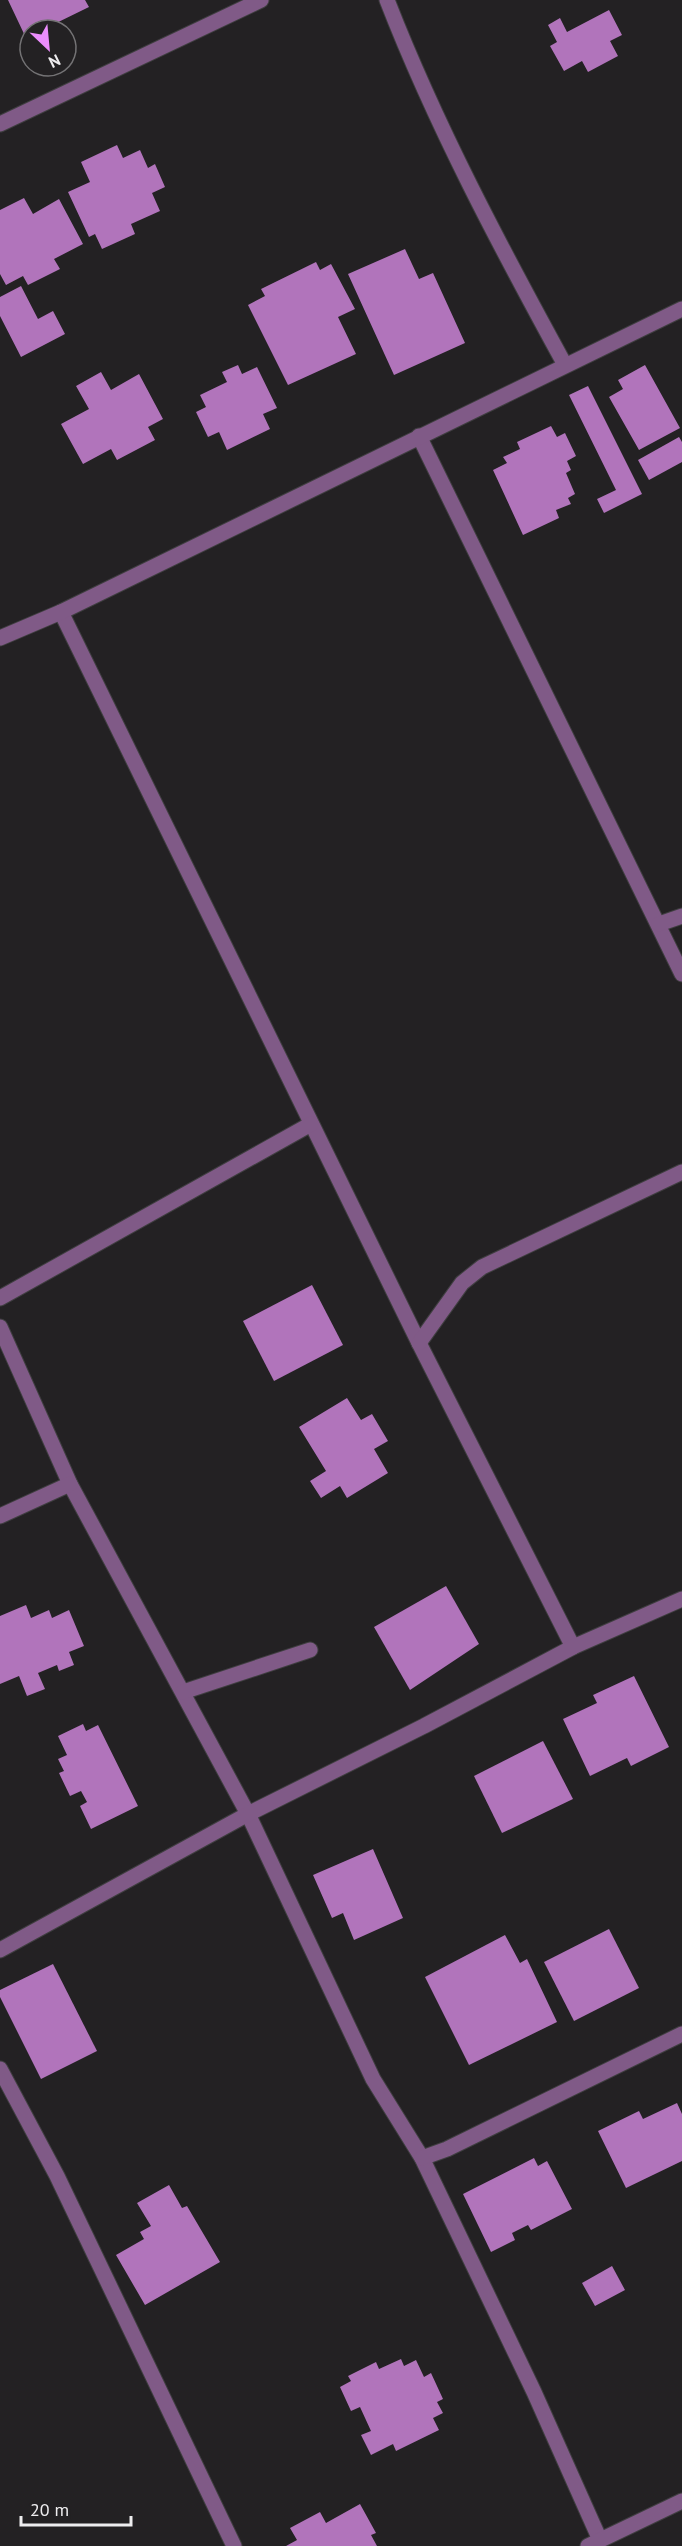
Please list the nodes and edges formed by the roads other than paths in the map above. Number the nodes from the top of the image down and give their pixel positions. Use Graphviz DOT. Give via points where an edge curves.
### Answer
graph roads {
  1 [pos="261,0"];
  2 [pos="387,0"];
  3 [pos="0,124"];
  4 [pos="682,309"];
  5 [pos="565,365"];
  6 [pos="419,436"];
  7 [pos="61,612"];
  8 [pos="0,638"];
  9 [pos="682,916"];
  10 [pos="659,924"];
  11 [pos="682,974"];
  12 [pos="311,1124"];
  13 [pos="682,1172"];
  14 [pos="0,1298"];
  15 [pos="0,1327"];
  16 [pos="419,1343"];
  17 [pos="70,1484"];
  18 [pos="0,1516"];
  19 [pos="682,1599"];
  20 [pos="573,1647"];
  21 [pos="310,1650"];
  22 [pos="183,1692"];
  23 [pos="248,1814"];
  24 [pos="0,1950"];
  25 [pos="682,2034"];
  26 [pos="0,2068"];
  27 [pos="422,2158"];
  28 [pos="682,2501"];
  29 [pos="594,2543"];
  30 [pos="234,2546"];
  1 -- 3 [label="street"];
  2 -- 5 [label="street" via="448,142"];
  4 -- 5 [label="street"];
  5 -- 6 [label="street"];
  6 -- 7 [label="street"];
  6 -- 10 [label="street"];
  7 -- 8 [label="street"];
  7 -- 12 [label="street"];
  9 -- 10 [label="street"];
  10 -- 11 [label="street"];
  12 -- 14 [label="street"];
  12 -- 16 [label="street"];
  13 -- 16 [label="street" via="482,1267 462,1283"];
  15 -- 17 [label="street"];
  16 -- 20 [label="street"];
  17 -- 18 [label="street"];
  17 -- 22 [label="street"];
  19 -- 20 [label="street"];
  20 -- 23 [label="street"];
  21 -- 22 [label="street"];
  22 -- 23 [label="street"];
  23 -- 24 [label="street"];
  23 -- 27 [label="street" via="374,2079"];
  25 -- 27 [label="street"];
  26 -- 30 [label="street" via="57,2176"];
  27 -- 29 [label="street" via="534,2391"];
  28 -- 29 [label="street"];
}
